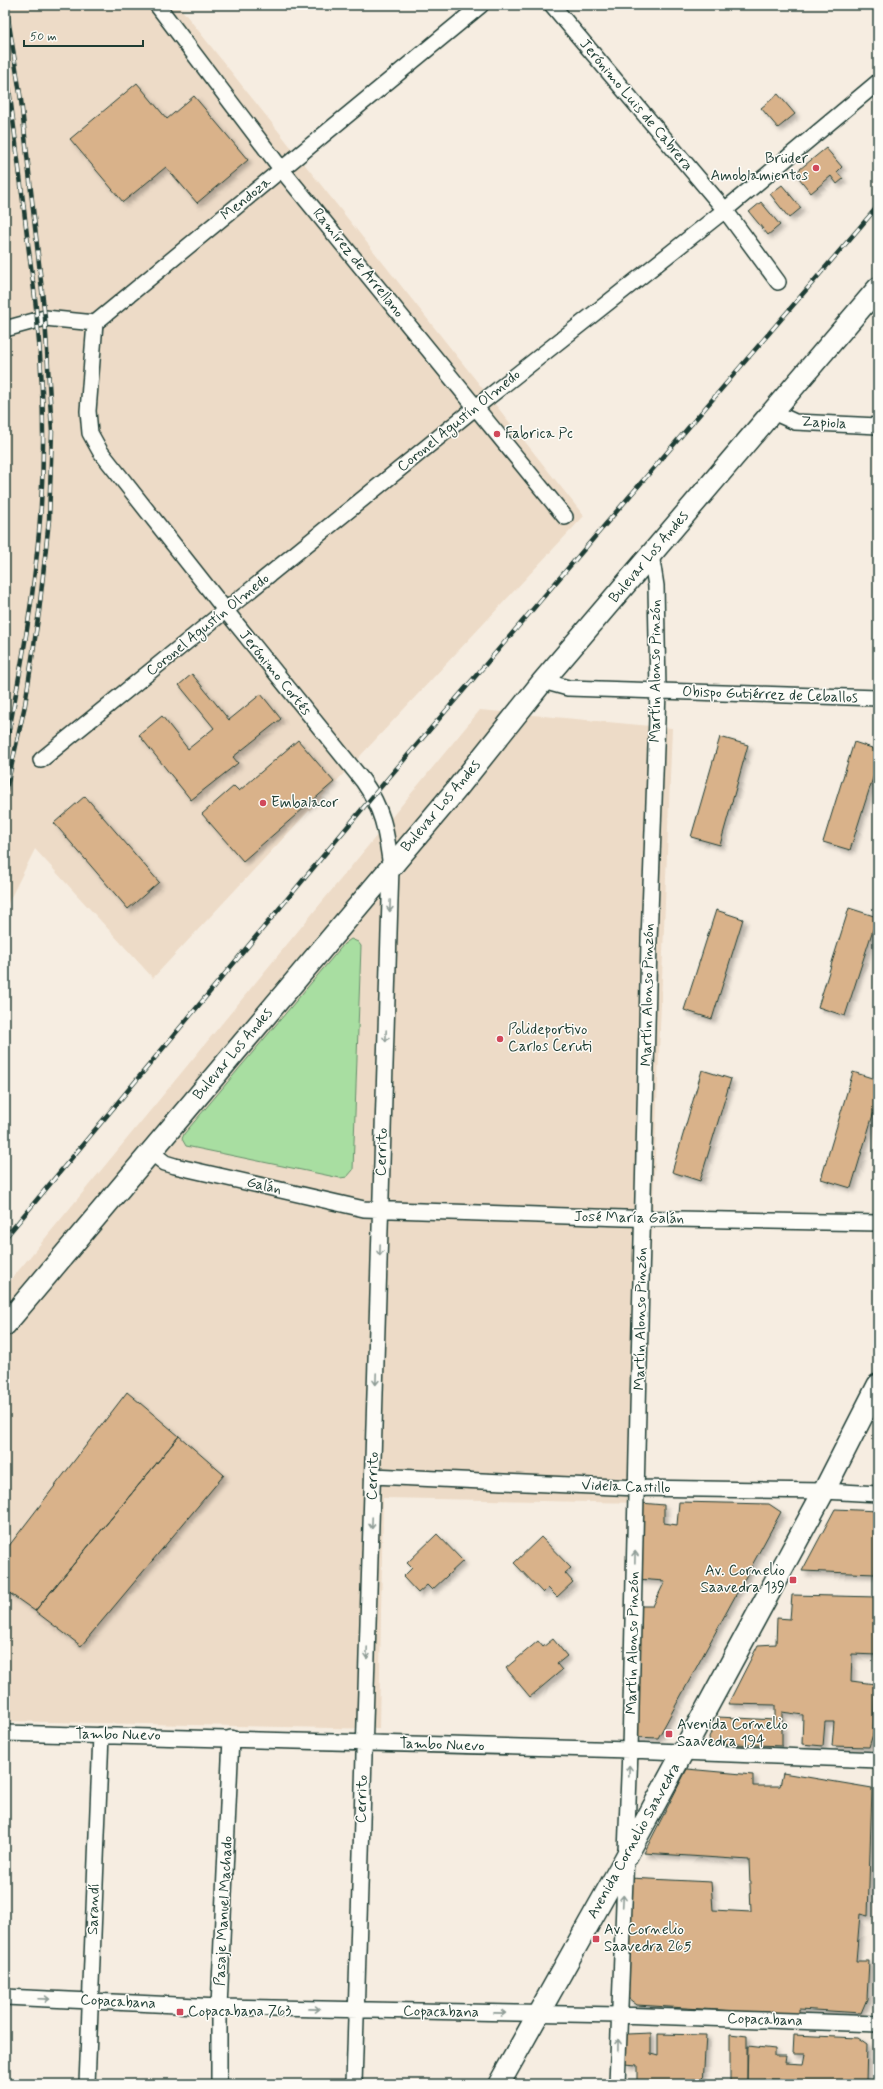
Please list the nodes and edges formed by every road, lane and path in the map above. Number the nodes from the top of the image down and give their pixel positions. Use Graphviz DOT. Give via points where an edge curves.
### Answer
graph roads {
  1 [pos="157,5"];
  2 [pos="481,5"];
  3 [pos="552,5"];
  4 [pos="878,82"];
  5 [pos="282,170"];
  6 [pos="725,210"];
  7 [pos="778,282"];
  8 [pos="878,288"];
  9 [pos="95,323"];
  10 [pos="5,329"];
  11 [pos="476,407"];
  12 [pos="773,412"];
  13 [pos="878,426"];
  14 [pos="565,517"];
  15 [pos="651,554"];
  16 [pos="226,611"];
  17 [pos="543,681"];
  18 [pos="658,691"];
  19 [pos="878,698"];
  20 [pos="41,760"];
  21 [pos="391,867"];
  22 [pos="151,1152"];
  23 [pos="381,1210"];
  24 [pos="643,1218"];
  25 [pos="878,1223"];
  26 [pos="5,1325"];
  27 [pos="878,1386"];
  28 [pos="374,1476"];
  29 [pos="637,1488"];
  30 [pos="824,1491"];
  31 [pos="878,1494"];
  32 [pos="5,1733"];
  33 [pos="101,1735"];
  34 [pos="231,1738"];
  35 [pos="364,1743"];
  36 [pos="630,1750"];
  37 [pos="682,1752"];
  38 [pos="878,1760"];
  39 [pos="625,1859"];
  40 [pos="5,1997"];
  41 [pos="90,2001"];
  42 [pos="219,2007"];
  43 [pos="356,2010"];
  44 [pos="537,2014"];
  45 [pos="618,2015"];
  46 [pos="878,2024"];
  47 [pos="87,2084"];
  48 [pos="219,2084"];
  49 [pos="354,2084"];
  50 [pos="499,2084"];
  51 [pos="617,2084"];
  1 -- 5 [label="street, Ramírez de Arrellano"];
  2 -- 5 [label="street, Mendoza"];
  3 -- 6 [label="street, Jerónimo Luis de Cabrera"];
  4 -- 6 [label="street, Coronel Agustín Olmedo"];
  5 -- 9 [label="street, Mendoza"];
  5 -- 11 [label="street, Ramírez de Arrellano"];
  6 -- 7 [label="street, Jerónimo Luis de Cabrera"];
  6 -- 11 [label="street, Coronel Agustín Olmedo"];
  8 -- 12 [label="main road, Bulevar Los Andes"];
  9 -- 10 [label="street" via="45,318"];
  9 -- 16 [label="street, Jerónimo Cortés" via="88,411 90,433 100,451"];
  11 -- 14 [label="street, Ramírez de Arrellano"];
  11 -- 16 [label="street, Coronel Agustín Olmedo"];
  12 -- 13 [label="street, Zapiola" via="795,422"];
  12 -- 15 [label="main road, Bulevar Los Andes"];
  15 -- 17 [label="main road, Bulevar Los Andes"];
  15 -- 18 [label="street, Martín Alonso Pinzón" via="656,586"];
  16 -- 20 [label="street, Coronel Agustín Olmedo"];
  16 -- 21 [label="street, Jerónimo Cortés" via="373,796 387,835"];
  17 -- 18 [label="street, Obispo Gutiérrez de Ceballos" via="568,688"];
  17 -- 21 [label="main road, Bulevar Los Andes"];
  18 -- 19 [label="street, Obispo Gutiérrez de Ceballos"];
  18 -- 24 [label="street, Martín Alonso Pinzón" via="649,933"];
  21 -- 22 [label="main road, Bulevar Los Andes"];
  21 -- 23 [label="street, Cerrito, one-way"];
  22 -- 23 [label="street, Galán" via="165,1163 175,1166 364,1209"];
  22 -- 26 [label="main road, Bulevar Los Andes"];
  23 -- 24 [label="street, José María Galán"];
  23 -- 28 [label="street, Cerrito, one-way"];
  24 -- 25 [label="street, José María Galán"];
  24 -- 29 [label="street, Martín Alonso Pinzón"];
  27 -- 30 [label="main road, Avenida Cornelio Saavedra"];
  28 -- 29 [label="street, Videla Castillo"];
  28 -- 35 [label="street, Cerrito, one-way"];
  29 -- 30 [label="street, Videla Castillo"];
  36 -- 29 [label="street, Martín Alonso Pinzón, one-way"];
  30 -- 31 [label="street, Videla Castillo"];
  30 -- 37 [label="main road, Avenida Cornelio Saavedra"];
  32 -- 33 [label="street, Tambo Nuevo"];
  33 -- 34 [label="street, Tambo Nuevo"];
  33 -- 41 [label="street, Sarandí"];
  34 -- 35 [label="street, Tambo Nuevo"];
  34 -- 42 [label="street, Pasaje Manuel Machado"];
  35 -- 36 [label="street, Tambo Nuevo"];
  35 -- 43 [label="street, Cerrito"];
  36 -- 37 [label="street, Tambo Nuevo"];
  39 -- 36 [label="street, Martín Alonso Pinzón, one-way"];
  37 -- 38 [label="street, Tambo Nuevo"];
  37 -- 39 [label="main road, Avenida Cornelio Saavedra"];
  39 -- 44 [label="main road, Avenida Cornelio Saavedra"];
  45 -- 39 [label="street, Martín Alonso Pinzón, one-way"];
  40 -- 41 [label="street, Copacabana, one-way"];
  41 -- 42 [label="street, Copacabana"];
  41 -- 47 [label="street, Sarandí"];
  42 -- 43 [label="street, Copacabana, one-way"];
  42 -- 48 [label="street, Pasaje Manuel Machado"];
  43 -- 44 [label="street, Copacabana, one-way"];
  43 -- 49 [label="street, Cerrito"];
  44 -- 45 [label="street, Copacabana"];
  44 -- 50 [label="main road, Avenida Cornelio Saavedra"];
  45 -- 46 [label="street, Copacabana"];
  51 -- 45 [label="street, Martín Alonso Pinzón, one-way"];
}
